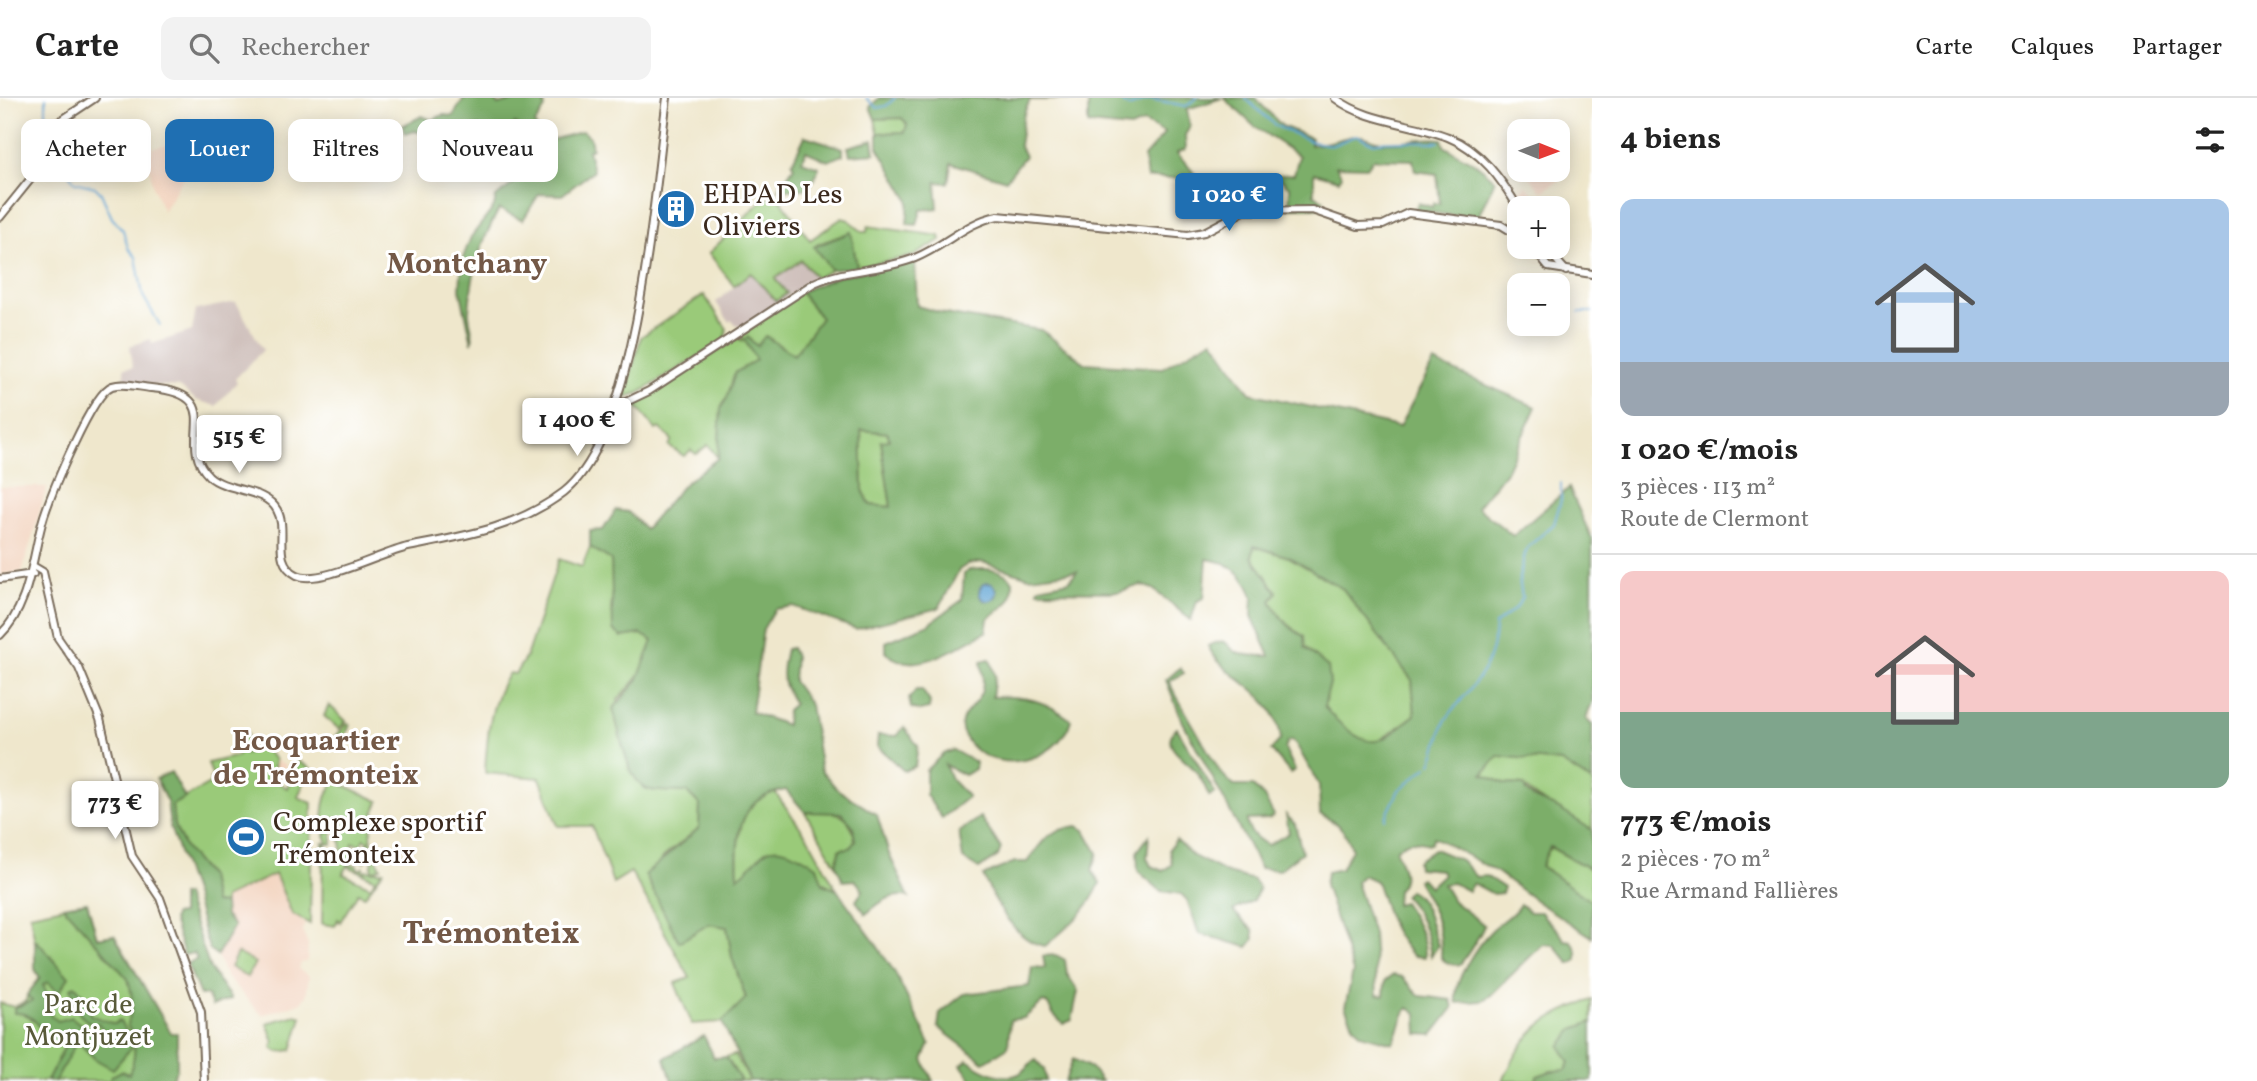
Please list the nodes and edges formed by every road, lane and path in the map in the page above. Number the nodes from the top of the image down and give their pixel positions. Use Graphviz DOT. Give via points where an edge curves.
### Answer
graph roads {
  1 [pos="95,98"];
  2 [pos="667,98"];
  3 [pos="1335,98"];
  4 [pos="1511,196"];
  5 [pos="0,217"];
  6 [pos="1507,228"];
  7 [pos="1540,259"];
  8 [pos="1556,259"];
  9 [pos="1566,271"];
  10 [pos="1592,274"];
  11 [pos="616,401"];
  12 [pos="33,566"];
  13 [pos="30,574"];
  14 [pos="46,578"];
  15 [pos="0,579"];
  16 [pos="0,635"];
  17 [pos="204,1081"];
  1 -- 5 [label="street" via="50,131 37,171"];
  2 -- 11 [label="street" via="633,342"];
  3 -- 4 [label="street" via="1355,110 1456,141 1499,176"];
  6 -- 11 [label="street" via="1409,213 1374,227 1352,225 1317,211 1253,211 1237,213 1209,230 1188,235 1004,215 972,224 903,262 817,281 649,391 624,403"];
  7 -- 9 [label="street" via="1544,265"];
  8 -- 9 [label="street"];
  9 -- 10 [label="street"];
  11 -- 12 [label="street" via="587,468 563,493 504,527 395,550 316,578 295,574 283,560 280,517 274,505 215,480 205,470 199,458 194,407 187,396 176,390 118,385 100,393 89,413 46,512"];
  12 -- 13 [label="street"];
  12 -- 14 [label="street"];
  13 -- 14 [label="street"];
  13 -- 15 [label="street"];
  13 -- 16 [label="street" via="11,622"];
  14 -- 17 [label="street" via="58,638 79,668 100,719 132,856 160,898 201,1012"];
}
